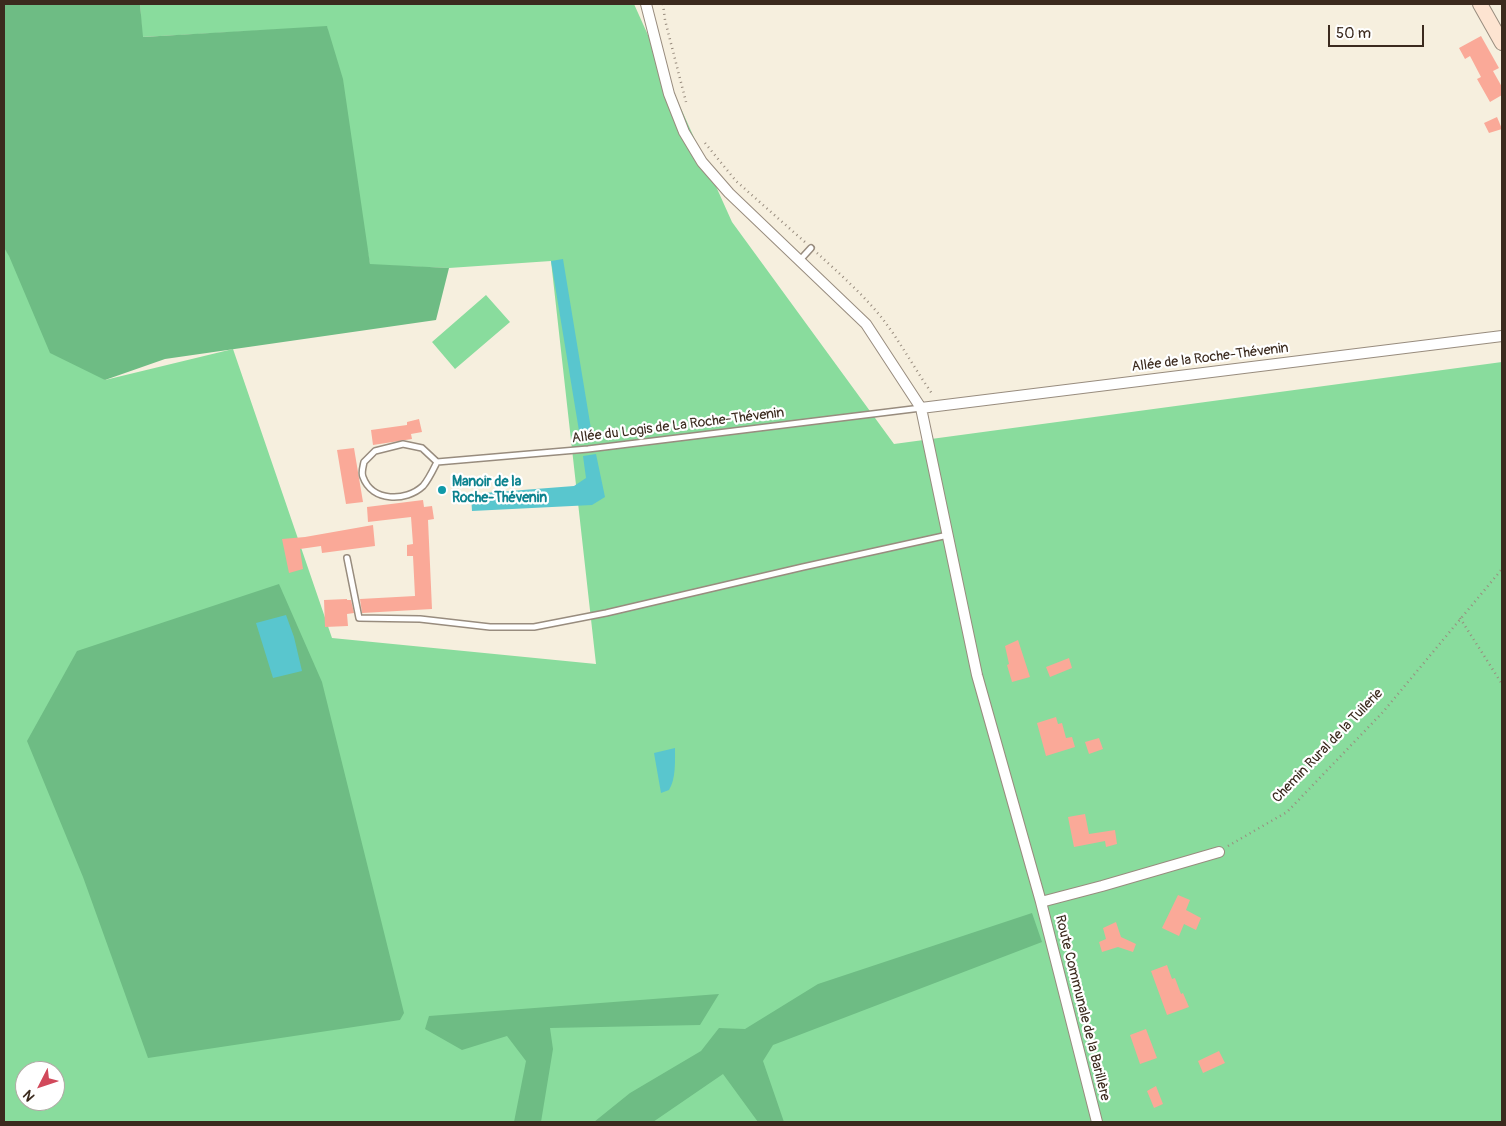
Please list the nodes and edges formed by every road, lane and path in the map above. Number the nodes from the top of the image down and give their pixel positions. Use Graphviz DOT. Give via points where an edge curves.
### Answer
graph roads {
  1 [pos="646,4"];
  2 [pos="663,4"];
  3 [pos="1480,4"];
  4 [pos="1502,43"];
  5 [pos="687,106"];
  6 [pos="701,136"];
  7 [pos="811,248"];
  8 [pos="800,260"];
  9 [pos="1502,336"];
  10 [pos="938,406"];
  11 [pos="921,408"];
  12 [pos="437,462"];
  13 [pos="948,535"];
  14 [pos="348,558"];
  15 [pos="1502,569"];
  16 [pos="1460,618"];
  17 [pos="1502,684"];
  18 [pos="1219,852"];
  19 [pos="1041,902"];
  20 [pos="1098,1122"];
  1 -- 8 [label="street" via="669,94 684,132 702,162 729,193"];
  2 -- 5 [label="path"];
  3 -- 4 [label="main road"];
  6 -- 7 [label="path" via="736,181"];
  7 -- 8 [label="lane"];
  7 -- 10 [label="path" via="885,322"];
  8 -- 11 [label="street" via="866,324"];
  9 -- 10 [label="street, Allée de la Roche-Thévenin"];
  10 -- 11 [label="street, Allée de la Roche-Thévenin"];
  11 -- 12 [label="lane, Allée du Logis de La Roche-Thévenin" via="588,449"];
  11 -- 13 [label="street, Route Communale de la Barillère"];
  12 -- 12 [label="lane" via="422,486 397,497 383,497 370,488 362,476 364,462 375,451 403,444 422,448"];
  13 -- 14 [label="lane" via="534,628 360,618"];
  13 -- 19 [label="street, Route Communale de la Barillère" via="977,675"];
  15 -- 16 [label="path, Chemin Rural de la Tuilerie"];
  16 -- 17 [label="path"];
  16 -- 18 [label="path, Chemin Rural de la Tuilerie" via="1383,712 1287,812"];
  18 -- 19 [label="street"];
  19 -- 20 [label="street, Route Communale de la Barillère"];
}
